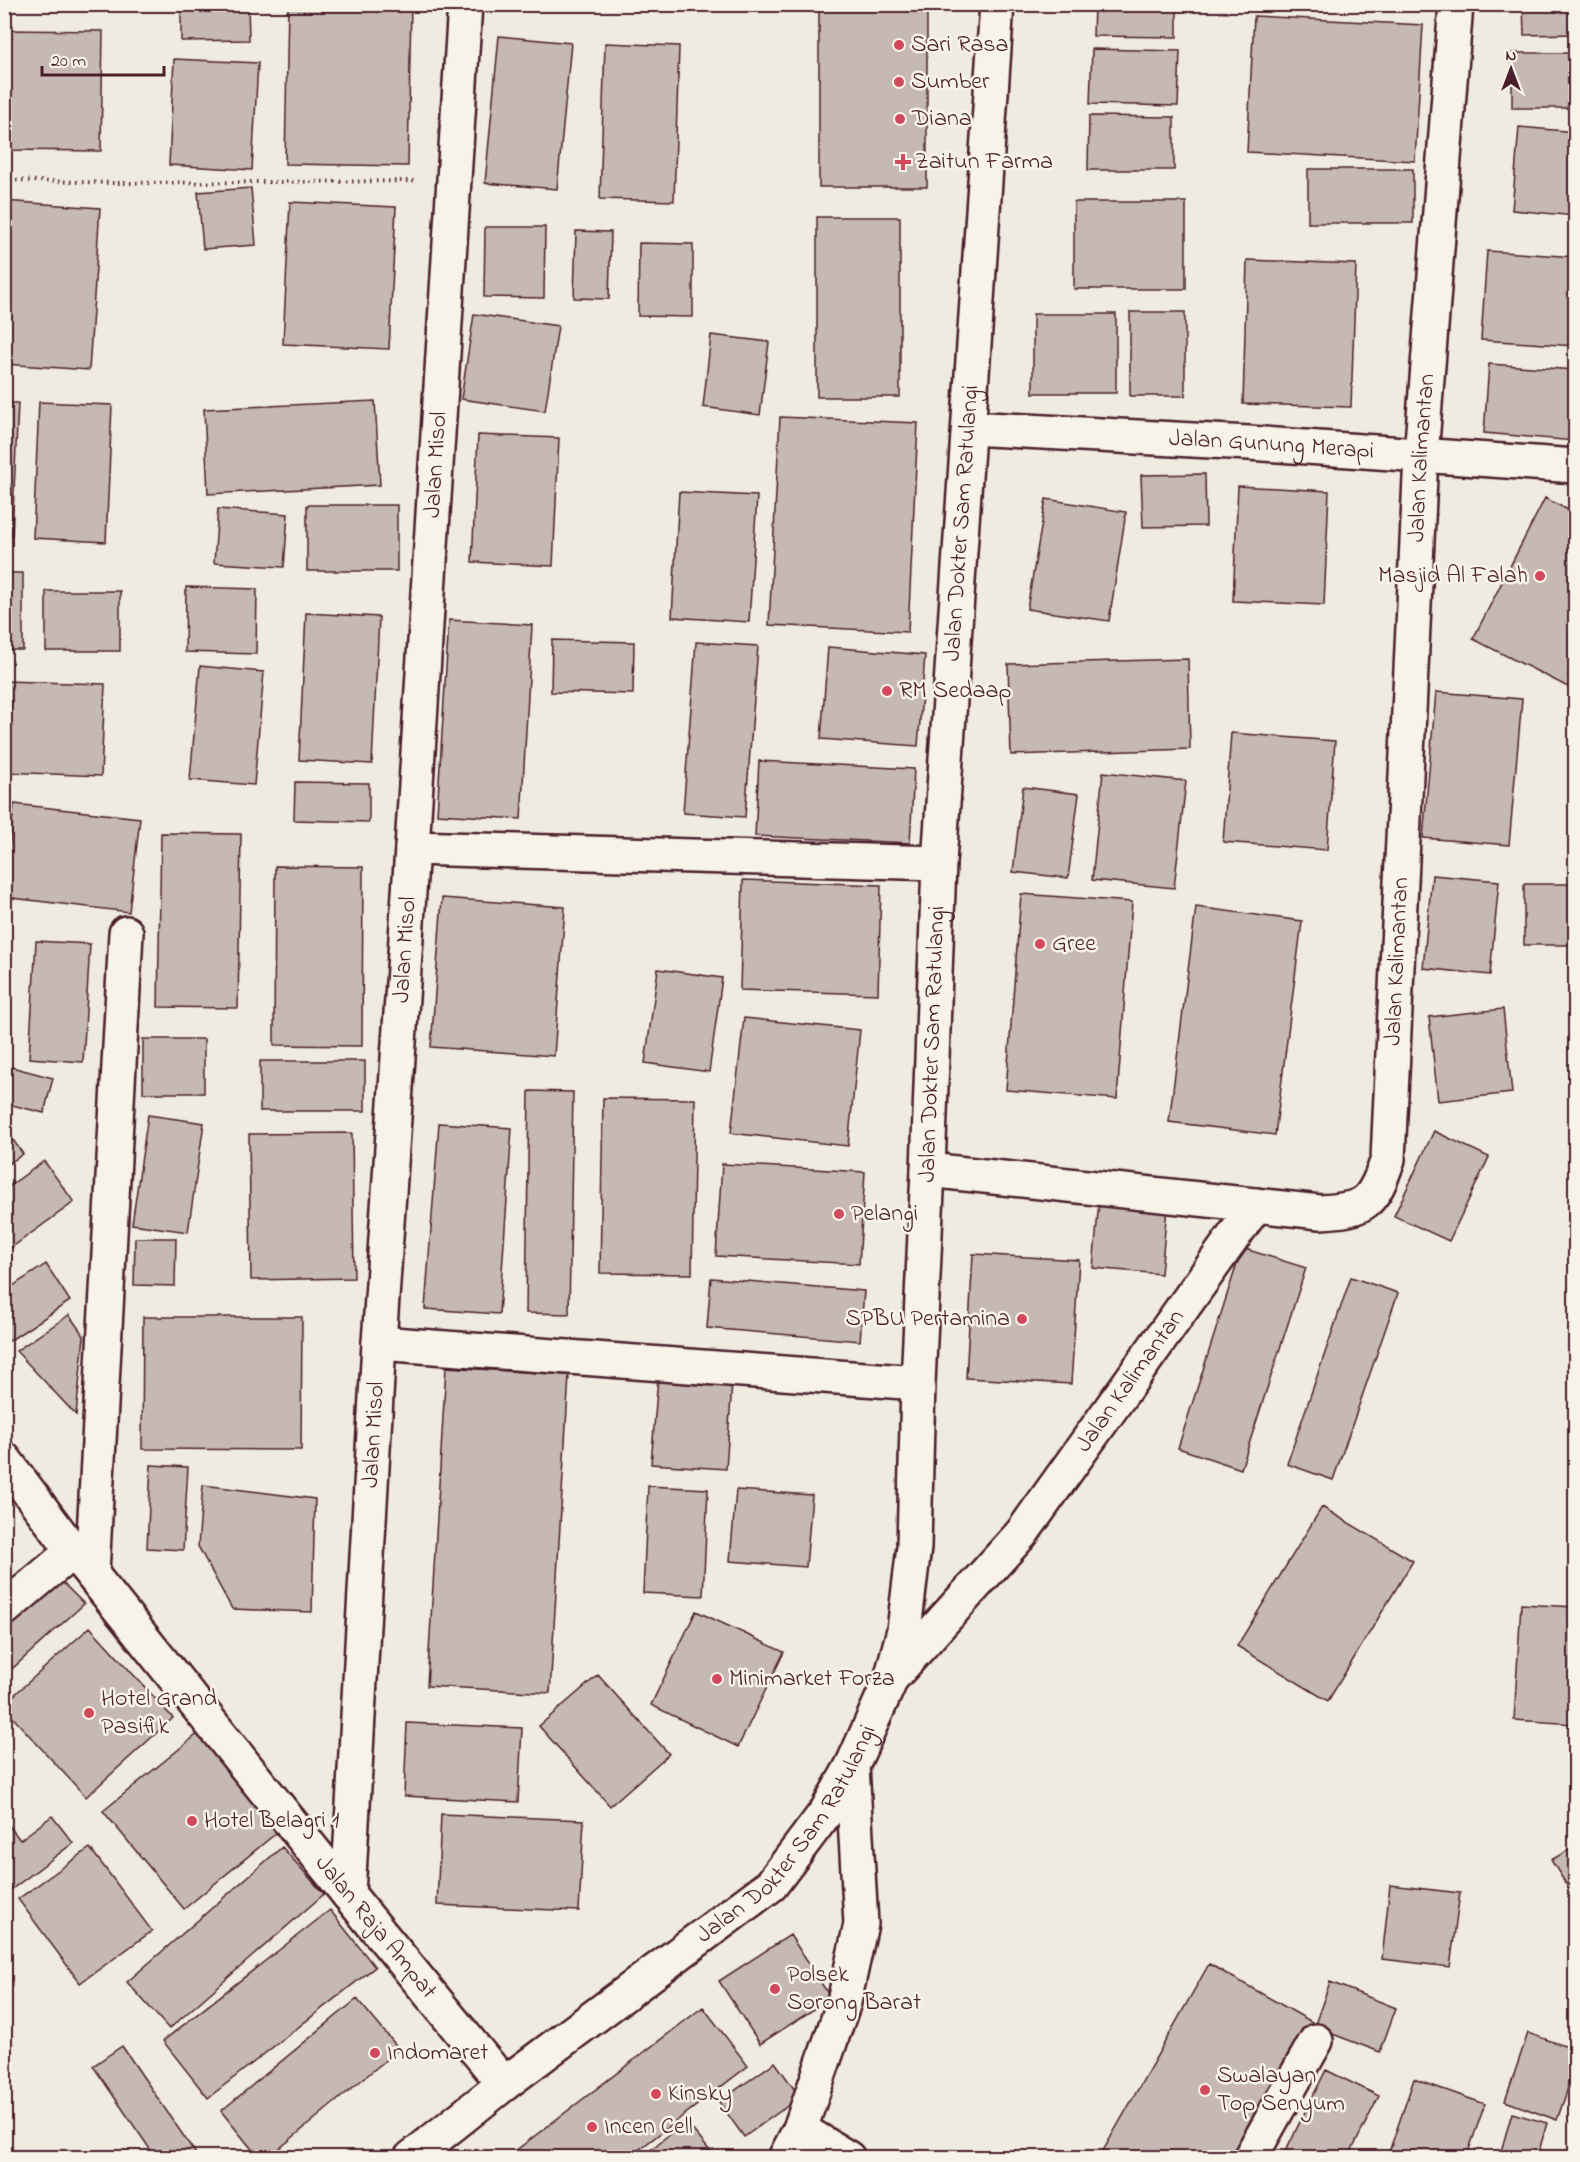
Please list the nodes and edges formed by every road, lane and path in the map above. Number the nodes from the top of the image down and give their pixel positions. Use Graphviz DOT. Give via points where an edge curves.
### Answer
graph roads {
  1 [pos="465,4"];
  2 [pos="997,4"];
  3 [pos="1456,4"];
  4 [pos="4,180"];
  5 [pos="455,181"];
  6 [pos="969,428"];
  7 [pos="1421,456"];
  8 [pos="1575,465"];
  9 [pos="412,848"];
  10 [pos="939,863"];
  11 [pos="126,933"];
  12 [pos="928,1170"];
  13 [pos="1256,1205"];
  14 [pos="379,1343"];
  15 [pos="918,1383"];
  16 [pos="4,1459"];
  17 [pos="82,1562"];
  18 [pos="4,1609"];
  19 [pos="891,1679"];
  20 [pos="852,1766"];
  21 [pos="348,1894"];
  22 [pos="1316,2041"];
  23 [pos="504,2084"];
  24 [pos="800,2129"];
  25 [pos="411,2157"];
  26 [pos="785,2157"];
  27 [pos="848,2157"];
  28 [pos="1250,2157"];
  1 -- 5 [label="street, Jalan Misol"];
  2 -- 6 [label="street, Jalan Dokter Sam Ratulangi"];
  3 -- 7 [label="street, Jalan Kalimantan"];
  4 -- 5 [label="path"];
  5 -- 9 [label="street, Jalan Misol"];
  6 -- 7 [label="street, Jalan Gunung Merapi"];
  6 -- 10 [label="street, Jalan Dokter Sam Ratulangi"];
  7 -- 8 [label="street, Jalan Gunung Merapi"];
  7 -- 13 [label="street, Jalan Kalimantan" via="1388,1159 1379,1185 1364,1204 1345,1211"];
  9 -- 10 [label="street"];
  9 -- 14 [label="street, Jalan Misol"];
  10 -- 12 [label="street, Jalan Dokter Sam Ratulangi"];
  11 -- 17 [label="street"];
  12 -- 13 [label="street"];
  12 -- 15 [label="street, Jalan Dokter Sam Ratulangi"];
  13 -- 19 [label="street, Jalan Kalimantan" via="1022,1533"];
  14 -- 15 [label="street"];
  14 -- 21 [label="street, Jalan Misol"];
  15 -- 19 [label="street, Jalan Dokter Sam Ratulangi" via="914,1547 904,1630"];
  16 -- 17 [label="street, Jalan Raja Ampat"];
  17 -- 18 [label="street"];
  17 -- 21 [label="street, Jalan Raja Ampat"];
  19 -- 20 [label="street, Jalan Dokter Sam Ratulangi"];
  20 -- 23 [label="street, Jalan Dokter Sam Ratulangi" via="826,1812 771,1885"];
  20 -- 24 [label="street" via="861,1924 844,2002"];
  21 -- 23 [label="street, Jalan Raja Ampat"];
  22 -- 28 [label="street"];
  23 -- 25 [label="street, Jalan Dokter Sam Ratulangi"];
  24 -- 26 [label="street"];
  24 -- 27 [label="street"];
}
